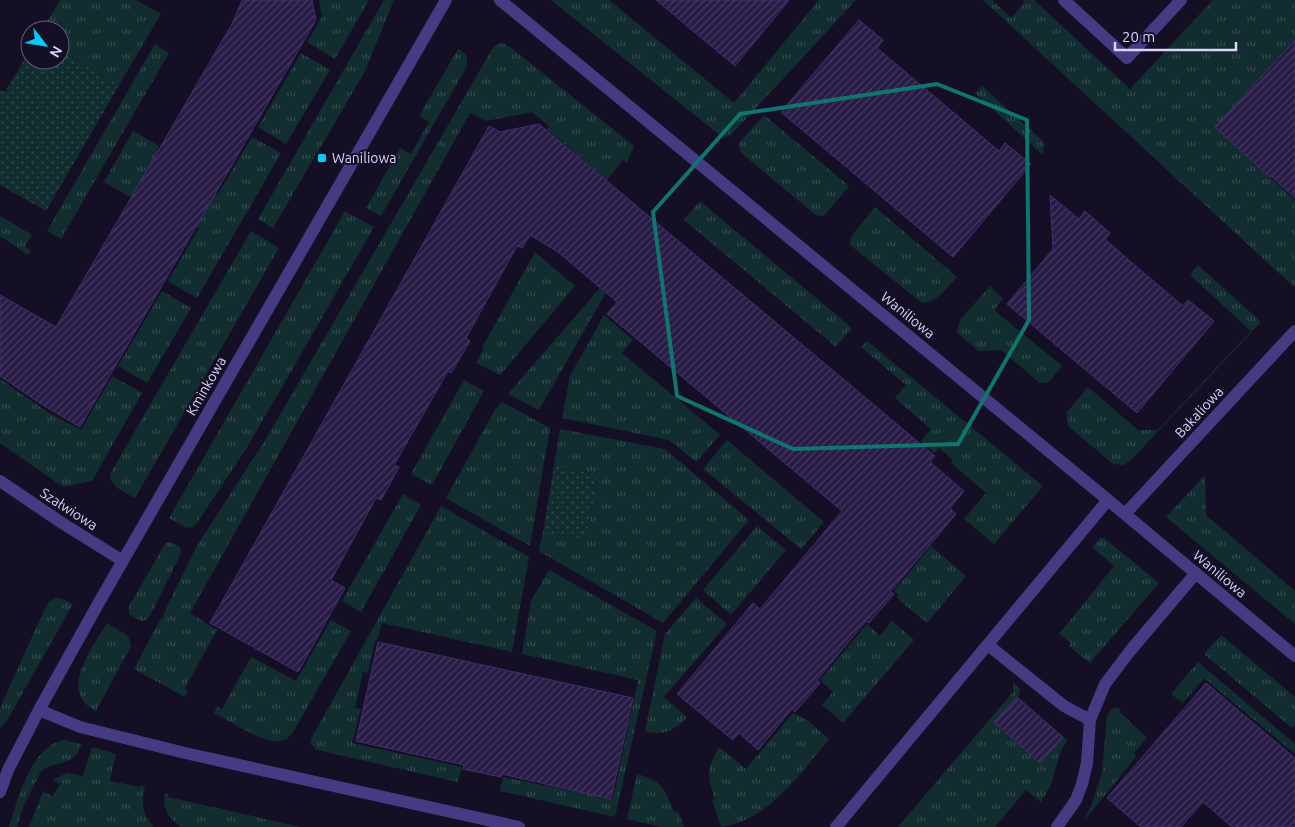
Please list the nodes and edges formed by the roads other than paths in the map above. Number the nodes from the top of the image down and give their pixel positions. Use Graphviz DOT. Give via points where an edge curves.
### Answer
graph roads {
  1 [pos="446,0"];
  2 [pos="500,0"];
  3 [pos="1064,0"];
  4 [pos="1182,0"];
  5 [pos="1295,331"];
  6 [pos="0,481"];
  7 [pos="1108,500"];
  8 [pos="1125,514"];
  9 [pos="123,561"];
  10 [pos="1196,573"];
  11 [pos="988,645"];
  12 [pos="1295,656"];
  13 [pos="39,710"];
  14 [pos="1090,720"];
  15 [pos="4,769"];
  16 [pos="0,792"];
  17 [pos="520,827"];
  18 [pos="836,827"];
  19 [pos="1056,827"];
  1 -- 9 [label="street, Kminkowa"];
  2 -- 7 [label="street, Waniliowa"];
  3 -- 4 [label="street" via="1128,58"];
  5 -- 8 [label="street, Bakaliowa"];
  6 -- 9 [label="street, Szałwiowa"];
  7 -- 8 [label="street, Waniliowa"];
  7 -- 11 [label="street"];
  8 -- 10 [label="street, Waniliowa"];
  9 -- 13 [label="street, Kminkowa"];
  10 -- 12 [label="street, Waniliowa"];
  10 -- 14 [label="street" via="1112,674"];
  11 -- 14 [label="street" via="1064,706"];
  11 -- 18 [label="street"];
  13 -- 15 [label="street, Kminkowa"];
  13 -- 17 [label="street" via="80,728 185,754"];
  14 -- 19 [label="street" via="1082,784 1076,800"];
  15 -- 16 [label="street, Kminkowa"];
}
